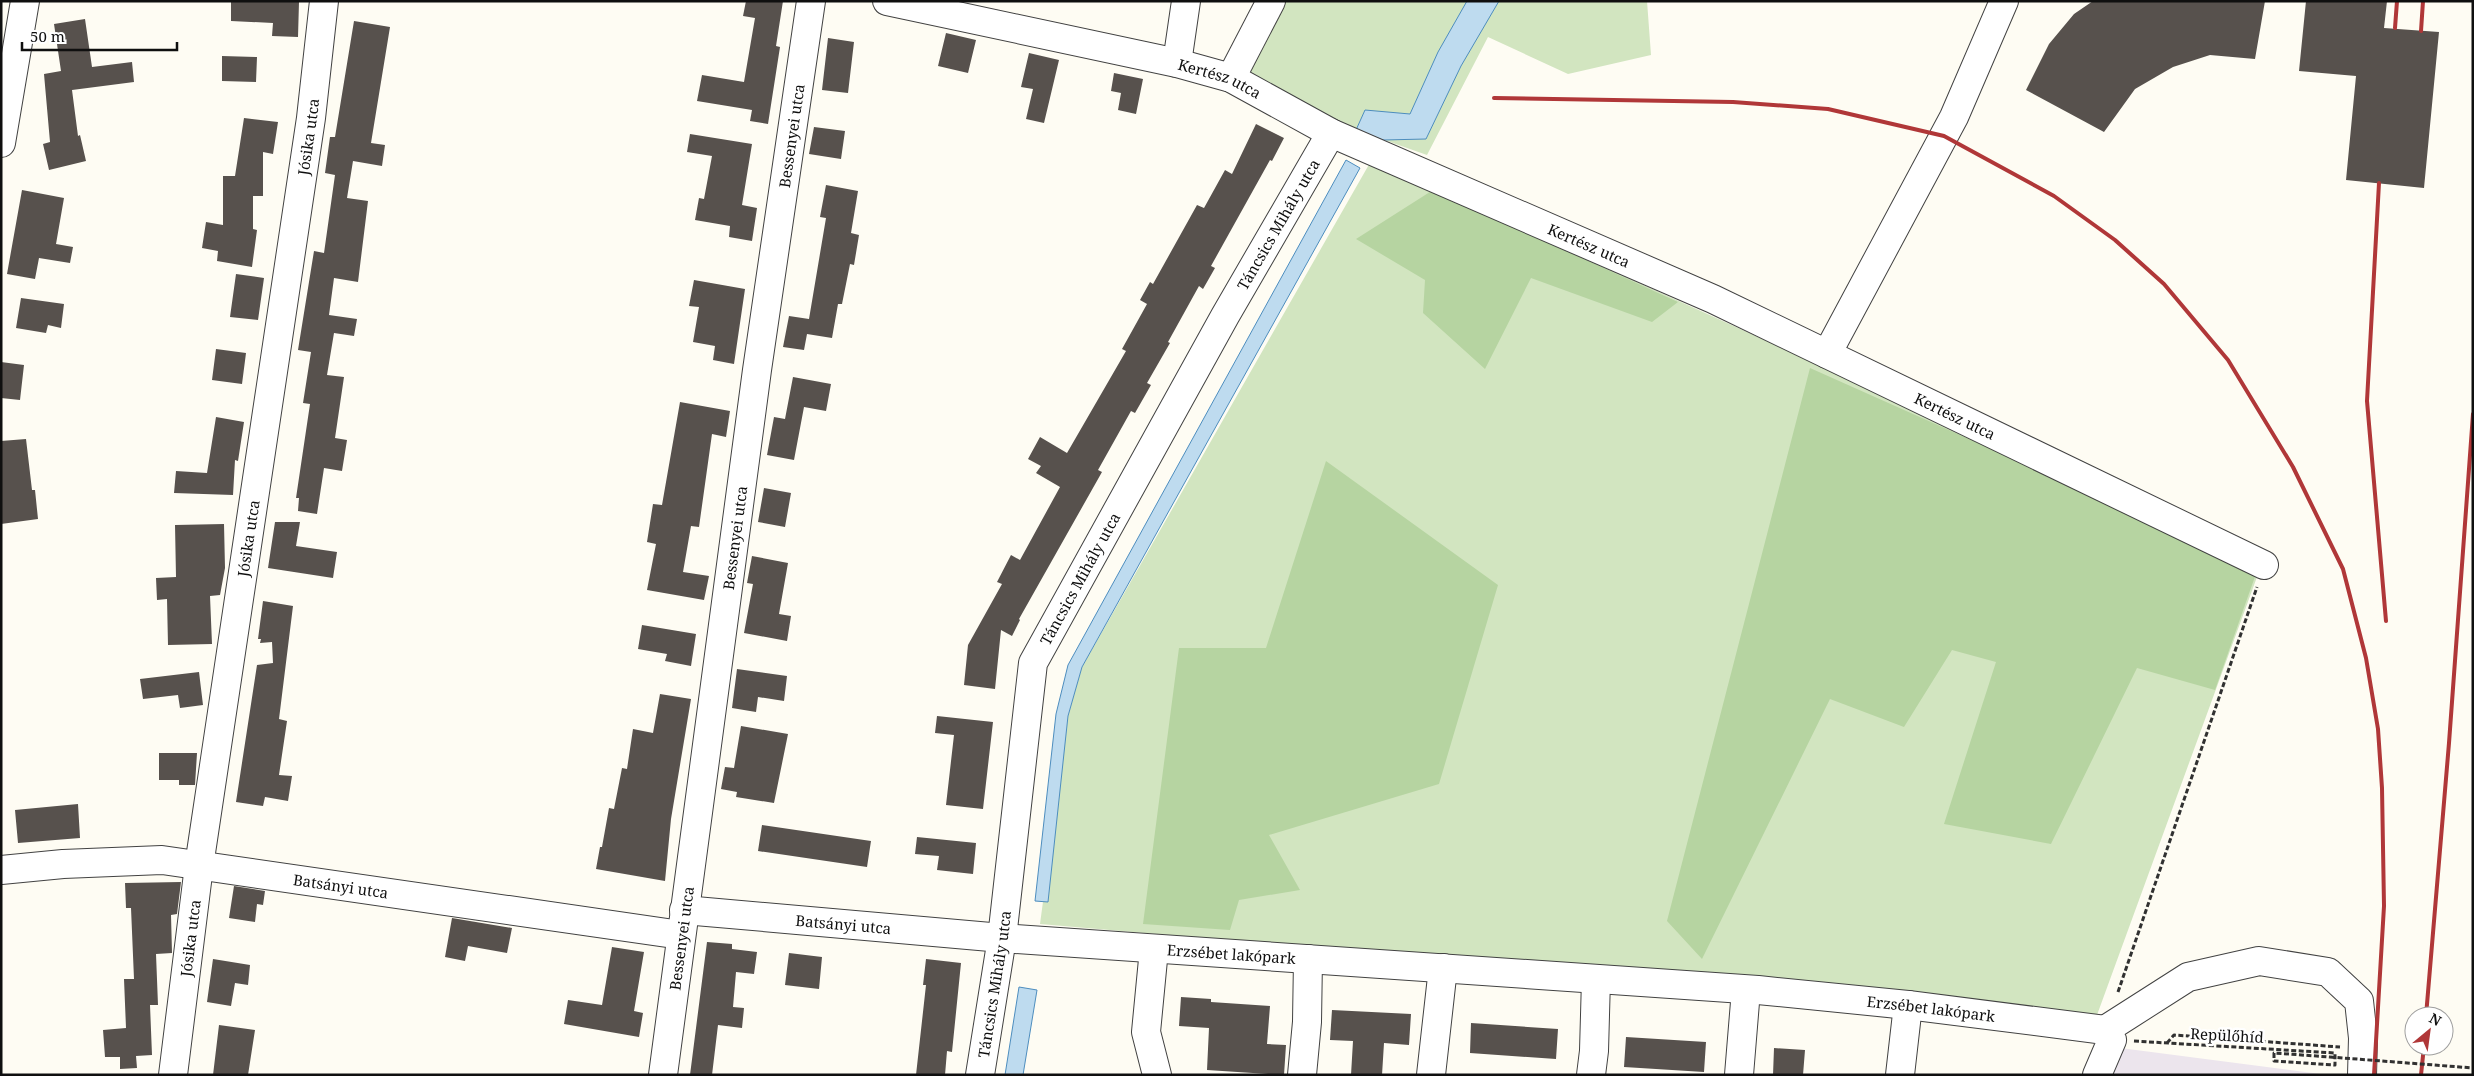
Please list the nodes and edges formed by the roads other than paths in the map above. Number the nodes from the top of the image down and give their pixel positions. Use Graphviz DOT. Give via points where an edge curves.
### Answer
graph roads {
  1 [pos="26,1"];
  2 [pos="324,1"];
  3 [pos="811,1"];
  4 [pos="887,1"];
  5 [pos="1186,1"];
  6 [pos="1271,1"];
  7 [pos="2004,1"];
  8 [pos="1177,63"];
  9 [pos="1231,78"];
  10 [pos="1331,133"];
  11 [pos="1,143"];
  12 [pos="1828,354"];
  13 [pos="2264,565"];
  14 [pos="199,866"];
  15 [pos="1,870"];
  16 [pos="683,923"];
  17 [pos="1002,938"];
  18 [pos="1154,949"];
  19 [pos="1308,959"];
  20 [pos="1443,968"];
  21 [pos="1596,979"];
  22 [pos="1746,990"];
  23 [pos="1908,1005"];
  24 [pos="2109,1035"];
  25 [pos="173,1075"];
  26 [pos="663,1075"];
  27 [pos="980,1075"];
  28 [pos="1157,1075"];
  29 [pos="1302,1075"];
  30 [pos="1430,1075"];
  31 [pos="1591,1075"];
  32 [pos="1739,1075"];
  33 [pos="1900,1075"];
  34 [pos="2097,1075"];
  35 [pos="2362,1075"];
  1 -- 11 [label="street"];
  2 -- 14 [label="street, Jósika utca" via="311,118"];
  3 -- 16 [label="street, Bessenyei utca" via="757,370"];
  4 -- 8 [label="street, Kertész utca"];
  5 -- 8 [label="street"];
  6 -- 9 [label="street"];
  7 -- 12 [label="street" via="1954,117"];
  8 -- 9 [label="street, Kertész utca"];
  9 -- 10 [label="street, Kertész utca"];
  10 -- 12 [label="street, Kertész utca" via="1713,299"];
  10 -- 17 [label="street, Táncsics Mihály utca" via="1225,316 1033,663"];
  12 -- 13 [label="street, Kertész utca"];
  14 -- 15 [label="street, Batsányi utca" via="162,860"];
  14 -- 16 [label="street, Batsányi utca"];
  14 -- 25 [label="street, Jósika utca"];
  16 -- 17 [label="street, Batsányi utca"];
  16 -- 26 [label="street, Bessenyei utca"];
  17 -- 18 [label="street, Erzsébet lakópark"];
  17 -- 27 [label="street, Táncsics Mihály utca"];
  18 -- 19 [label="street, Erzsébet lakópark"];
  18 -- 28 [label="street, Erzsébet lakópark" via="1146,1032"];
  19 -- 20 [label="street, Erzsébet lakópark"];
  19 -- 29 [label="street, Erzsébet lakópark"];
  20 -- 21 [label="street, Erzsébet lakópark"];
  20 -- 30 [label="street"];
  21 -- 22 [label="street, Erzsébet lakópark"];
  21 -- 31 [label="street"];
  22 -- 23 [label="street, Erzsébet lakópark"];
  22 -- 32 [label="street"];
  23 -- 24 [label="street, Erzsébet lakópark"];
  23 -- 33 [label="street"];
  24 -- 34 [label="street"];
  24 -- 35 [label="street" via="2188,977 2259,961 2328,972 2359,1001"];
}
